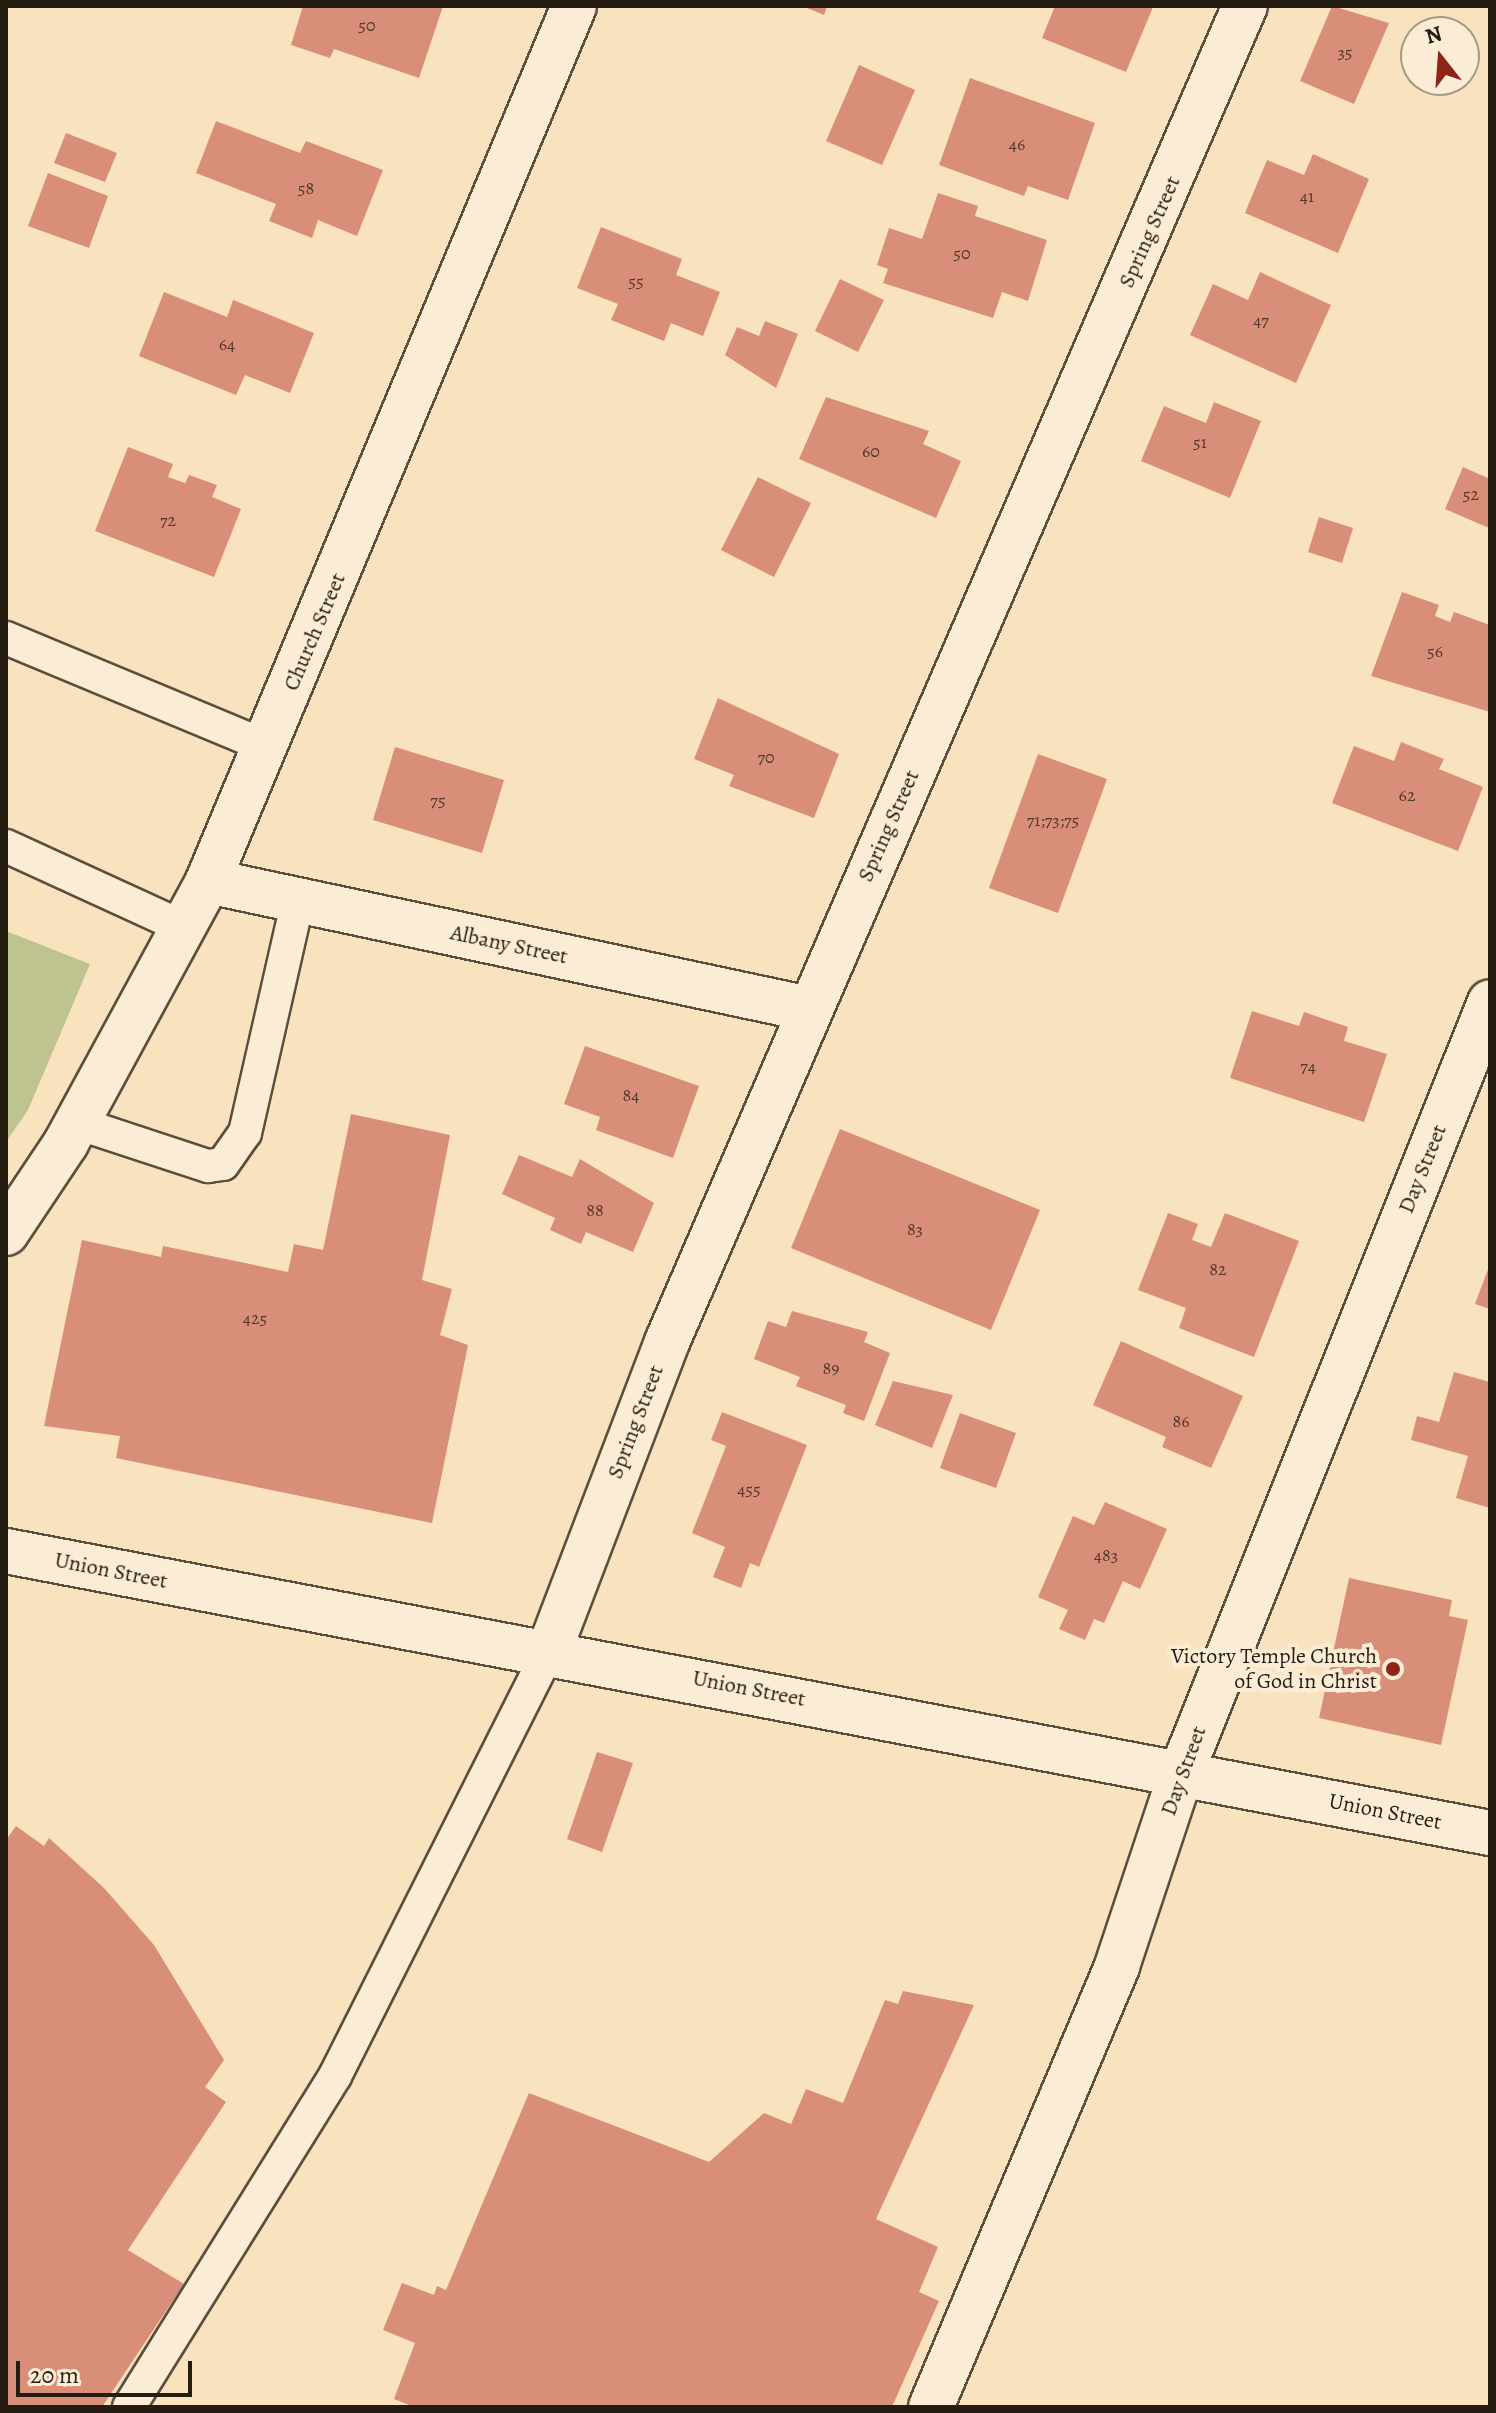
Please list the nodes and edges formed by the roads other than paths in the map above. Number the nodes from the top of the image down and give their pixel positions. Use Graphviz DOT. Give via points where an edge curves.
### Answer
graph roads {
  1 [pos="574,6"];
  2 [pos="1245,6"];
  3 [pos="6,638"];
  4 [pos="266,746"];
  5 [pos="6,846"];
  6 [pos="208,881"];
  7 [pos="298,900"];
  8 [pos="183,927"];
  9 [pos="1490,1002"];
  10 [pos="809,1009"];
  11 [pos="77,1123"];
  12 [pos="6,1233"];
  13 [pos="6,1551"];
  14 [pos="549,1651"];
  15 [pos="1182,1771"];
  16 [pos="1490,1833"];
  17 [pos="129,2407"];
  18 [pos="931,2407"];
  1 -- 4 [label="street, Church Street"];
  2 -- 10 [label="street, Spring Street"];
  3 -- 4 [label="lane"];
  4 -- 6 [label="street, Church Street"];
  5 -- 8 [label="lane"];
  6 -- 7 [label="street, Albany Street"];
  6 -- 8 [label="street, Church Street"];
  7 -- 10 [label="street, Albany Street"];
  7 -- 11 [label="lane" via="245,1133 223,1164 208,1166"];
  8 -- 11 [label="street, Church Street"];
  9 -- 15 [label="street, Day Street"];
  10 -- 14 [label="street, Spring Street" via="667,1342"];
  11 -- 12 [label="street, Church Street"];
  13 -- 14 [label="street, Union Street"];
  14 -- 15 [label="street, Union Street"];
  14 -- 17 [label="lane" via="335,2076"];
  15 -- 16 [label="street, Union Street"];
  15 -- 18 [label="street, Day Street" via="1117,1966"];
}
